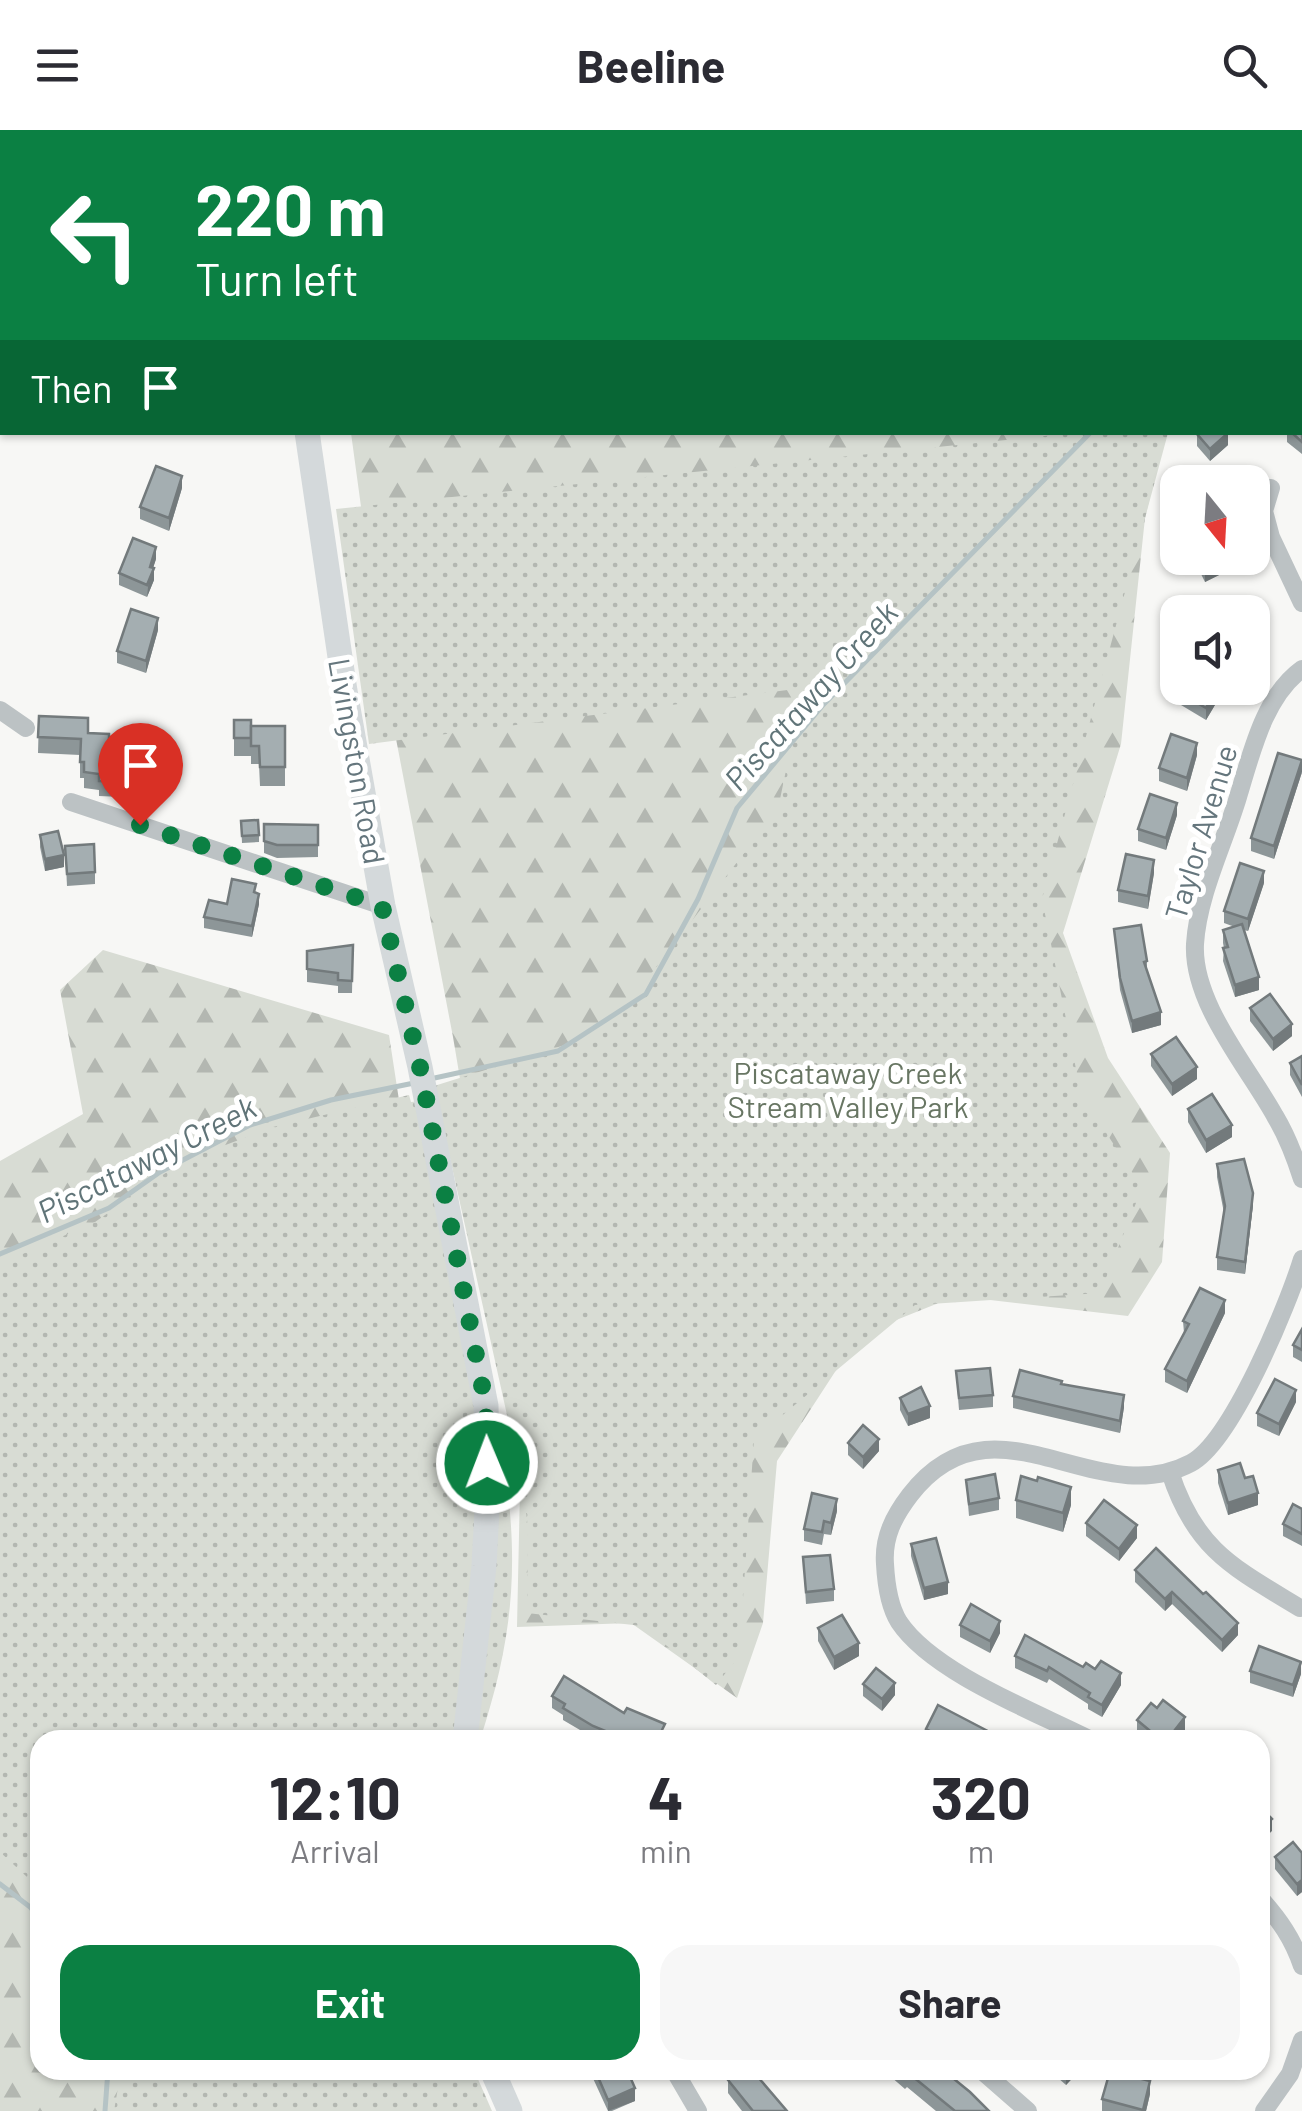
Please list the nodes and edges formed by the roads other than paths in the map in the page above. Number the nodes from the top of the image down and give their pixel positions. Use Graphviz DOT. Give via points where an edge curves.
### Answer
graph roads {
  1 [pos="307,435"];
  2 [pos="1271,488"];
  3 [pos="1302,603"];
  4 [pos="1302,668"];
  5 [pos="0,710"];
  6 [pos="26,728"];
  7 [pos="71,802"];
  8 [pos="382,906"];
  9 [pos="1302,1180"];
  10 [pos="1302,1259"];
  11 [pos="1170,1472"];
  12 [pos="1300,1608"];
  13 [pos="466,1730"];
  14 [pos="1071,1730"];
  15 [pos="1270,1910"];
  16 [pos="1302,1966"];
  17 [pos="1302,2040"];
  18 [pos="496,2080"];
  19 [pos="680,2080"];
  20 [pos="992,2080"];
  21 [pos="510,2111"];
  22 [pos="698,2111"];
  23 [pos="1028,2111"];
  24 [pos="1264,2111"];
  1 -- 8 [label="main road, Livingston Road"];
  2 -- 3 [label="street" via="1264,511 1271,537"];
  4 -- 9 [label="street, Taylor Avenue" via="1261,729 1195,940 1210,1005 1282,1129"];
  5 -- 6 [label="street"];
  7 -- 8 [label="street"];
  8 -- 13 [label="main road, Livingston Road" via="486,1406 484,1566"];
  10 -- 11 [label="street" via="1282,1317 1216,1438 1194,1461"];
  11 -- 12 [label="street" via="1188,1516 1212,1550"];
  11 -- 14 [label="street" via="1121,1476 1035,1452 992,1448 929,1474 890,1527 887,1587 910,1635 959,1673"];
  15 -- 16 [label="street"];
  17 -- 24 [label="street" via="1290,2074"];
  18 -- 21 [label="main road"];
  19 -- 22 [label="street"];
  20 -- 23 [label="street"];
}
